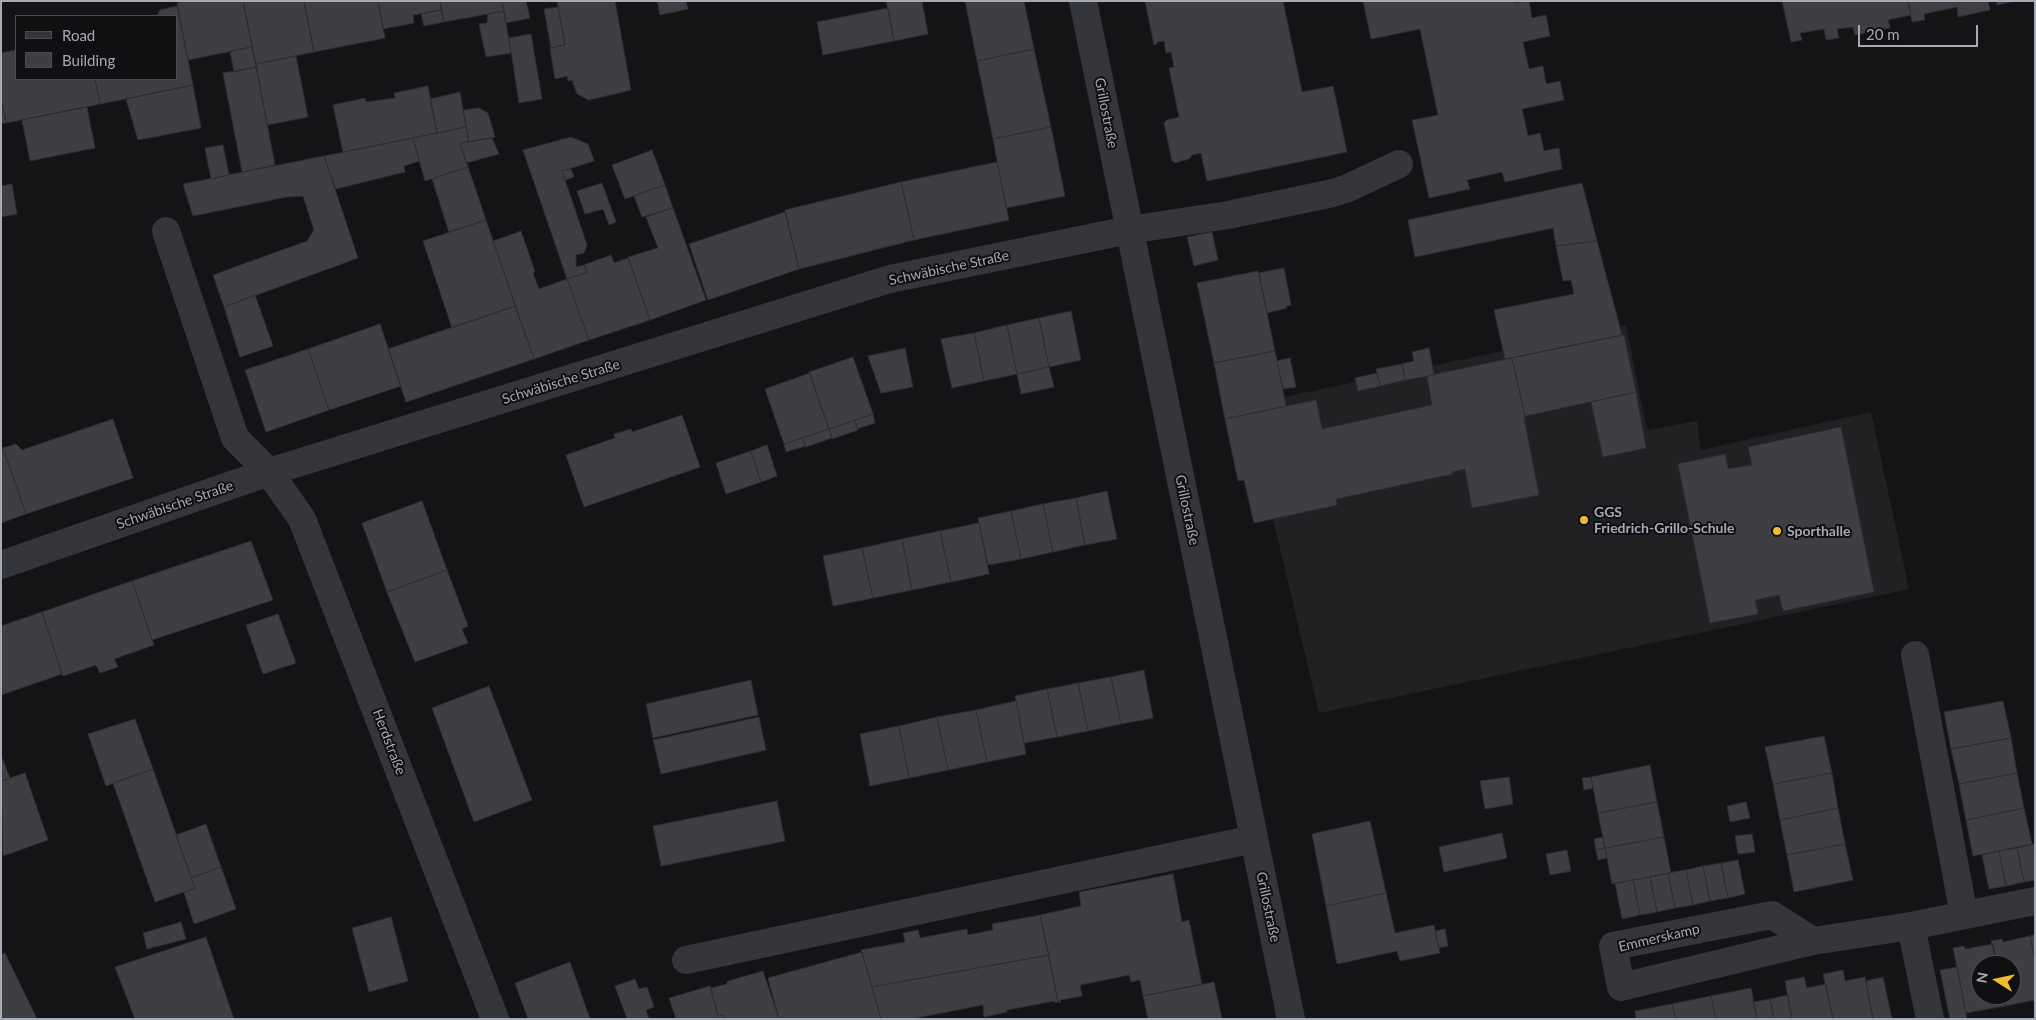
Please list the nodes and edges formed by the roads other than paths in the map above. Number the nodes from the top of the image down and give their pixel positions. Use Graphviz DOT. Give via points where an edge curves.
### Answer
graph roads {
  1 [pos="1083,1"];
  2 [pos="1399,164"];
  3 [pos="1129,230"];
  4 [pos="166,231"];
  5 [pos="270,472"];
  6 [pos="1,565"];
  7 [pos="1915,656"];
  8 [pos="1254,839"];
  9 [pos="2035,902"];
  10 [pos="1964,915"];
  11 [pos="1911,926"];
  12 [pos="1813,941"];
  13 [pos="686,960"];
  14 [pos="495,1019"];
  15 [pos="1291,1019"];
  16 [pos="1930,1019"];
  1 -- 3 [label="street, Grillostraße"];
  2 -- 3 [label="street, Schwäbische Straße" via="1333,193 1228,215"];
  3 -- 5 [label="street, Schwäbische Straße" via="890,280"];
  3 -- 8 [label="street, Grillostraße"];
  4 -- 5 [label="street, Herdstraße" via="235,438"];
  5 -- 6 [label="street, Schwäbische Straße"];
  5 -- 14 [label="street, Herdstraße" via="302,519"];
  7 -- 10 [label="street"];
  8 -- 13 [label="street"];
  8 -- 15 [label="street, Grillostraße"];
  9 -- 10 [label="street, Emmerskamp"];
  10 -- 11 [label="street, Emmerskamp"];
  11 -- 12 [label="street, Emmerskamp"];
  11 -- 16 [label="street"];
  12 -- 12 [label="street, Emmerskamp" via="1772,915 1613,946 1621,987"];
}
